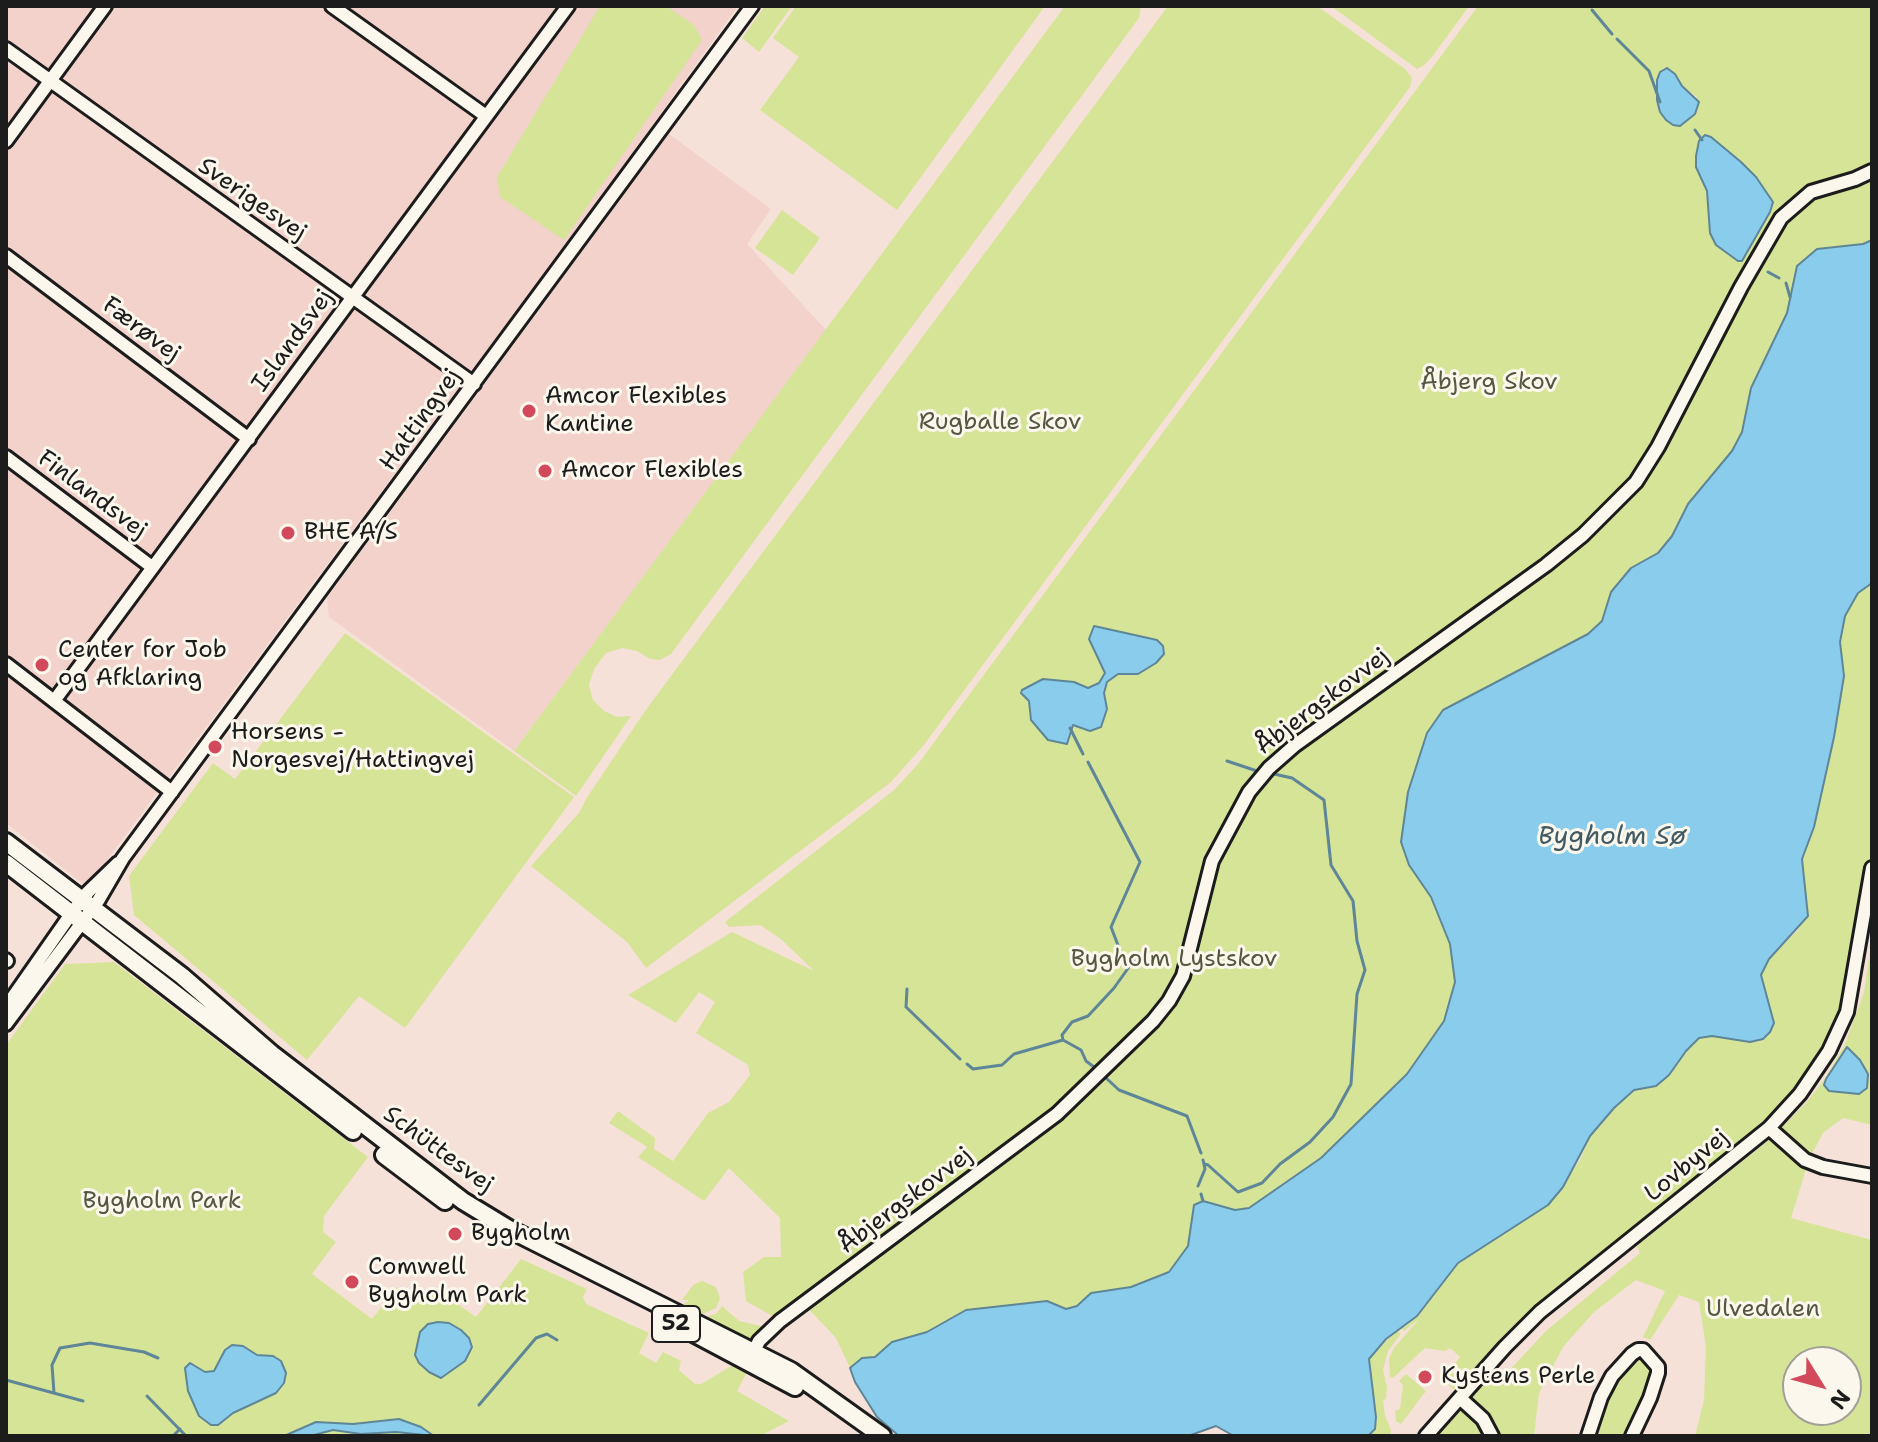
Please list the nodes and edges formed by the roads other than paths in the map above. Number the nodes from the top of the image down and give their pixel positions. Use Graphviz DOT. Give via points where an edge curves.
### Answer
graph roads {
  1 [pos="105,6"];
  2 [pos="332,6"];
  3 [pos="568,6"];
  4 [pos="752,6"];
  5 [pos="6,49"];
  6 [pos="49,82"];
  7 [pos="486,116"];
  8 [pos="6,141"];
  9 [pos="1872,171"];
  10 [pos="6,256"];
  11 [pos="352,298"];
  12 [pos="474,384"];
  13 [pos="249,439"];
  14 [pos="6,457"];
  15 [pos="152,567"];
  16 [pos="6,664"];
  17 [pos="54,701"];
  18 [pos="172,792"];
  19 [pos="6,842"];
  20 [pos="6,863"];
  21 [pos="1872,868"];
  22 [pos="88,904"];
  23 [pos="77,918"];
  24 [pos="6,1007"];
  25 [pos="6,1024"];
  26 [pos="1769,1128"];
  27 [pos="1872,1176"];
  28 [pos="754,1351"];
  29 [pos="1460,1398"];
  30 [pos="866,1436"];
  31 [pos="882,1436"];
  32 [pos="1426,1436"];
  33 [pos="1492,1436"];
  34 [pos="1588,1436"];
  35 [pos="1632,1436"];
  1 -- 6 [label="street"];
  2 -- 7 [label="street"];
  3 -- 7 [label="street, Islandsvej"];
  4 -- 12 [label="street, Hattingvej"];
  5 -- 6 [label="street, Sverigesvej"];
  6 -- 8 [label="street"];
  6 -- 11 [label="street, Sverigesvej"];
  7 -- 11 [label="street, Islandsvej"];
  9 -- 28 [label="street, Åbjergskovvej" via="1811,192 1781,218 1658,447 1636,482 1583,535 1269,768 1249,792 1212,861 1183,976 1153,1021 1057,1114 780,1321"];
  10 -- 13 [label="street, Færøvej"];
  11 -- 12 [label="street, Sverigesvej"];
  11 -- 13 [label="street, Islandsvej"];
  12 -- 18 [label="street, Hattingvej"];
  13 -- 15 [label="street, Islandsvej"];
  14 -- 15 [label="street, Finlandsvej"];
  15 -- 17 [label="street, Islandsvej"];
  16 -- 17 [label="street"];
  17 -- 18 [label="street"];
  18 -- 22 [label="street, Hattingvej"];
  19 -- 22 [label="main road, 52"];
  20 -- 23 [label="main road, 52"];
  21 -- 26 [label="street, Lovbyvej" via="1847,1012 1816,1072"];
  22 -- 23 [label="street, Hattingvej"];
  22 -- 28 [label="main road, Schüttesvej / 52" via="463,1201"];
  23 -- 24 [label="street"];
  23 -- 25 [label="street"];
  23 -- 30 [label="main road, Schüttesvej / 52" via="457,1210 785,1381"];
  26 -- 27 [label="street" via="1805,1160"];
  26 -- 29 [label="street, Lovbyvej" via="1540,1312"];
  28 -- 31 [label="main road, Schüttesvej / 52" via="802,1378"];
  29 -- 32 [label="street, Lovbyvej"];
  29 -- 33 [label="street" via="1483,1419"];
  34 -- 35 [label="street" via="1612,1376 1632,1354 1643,1350 1658,1373"];
}
